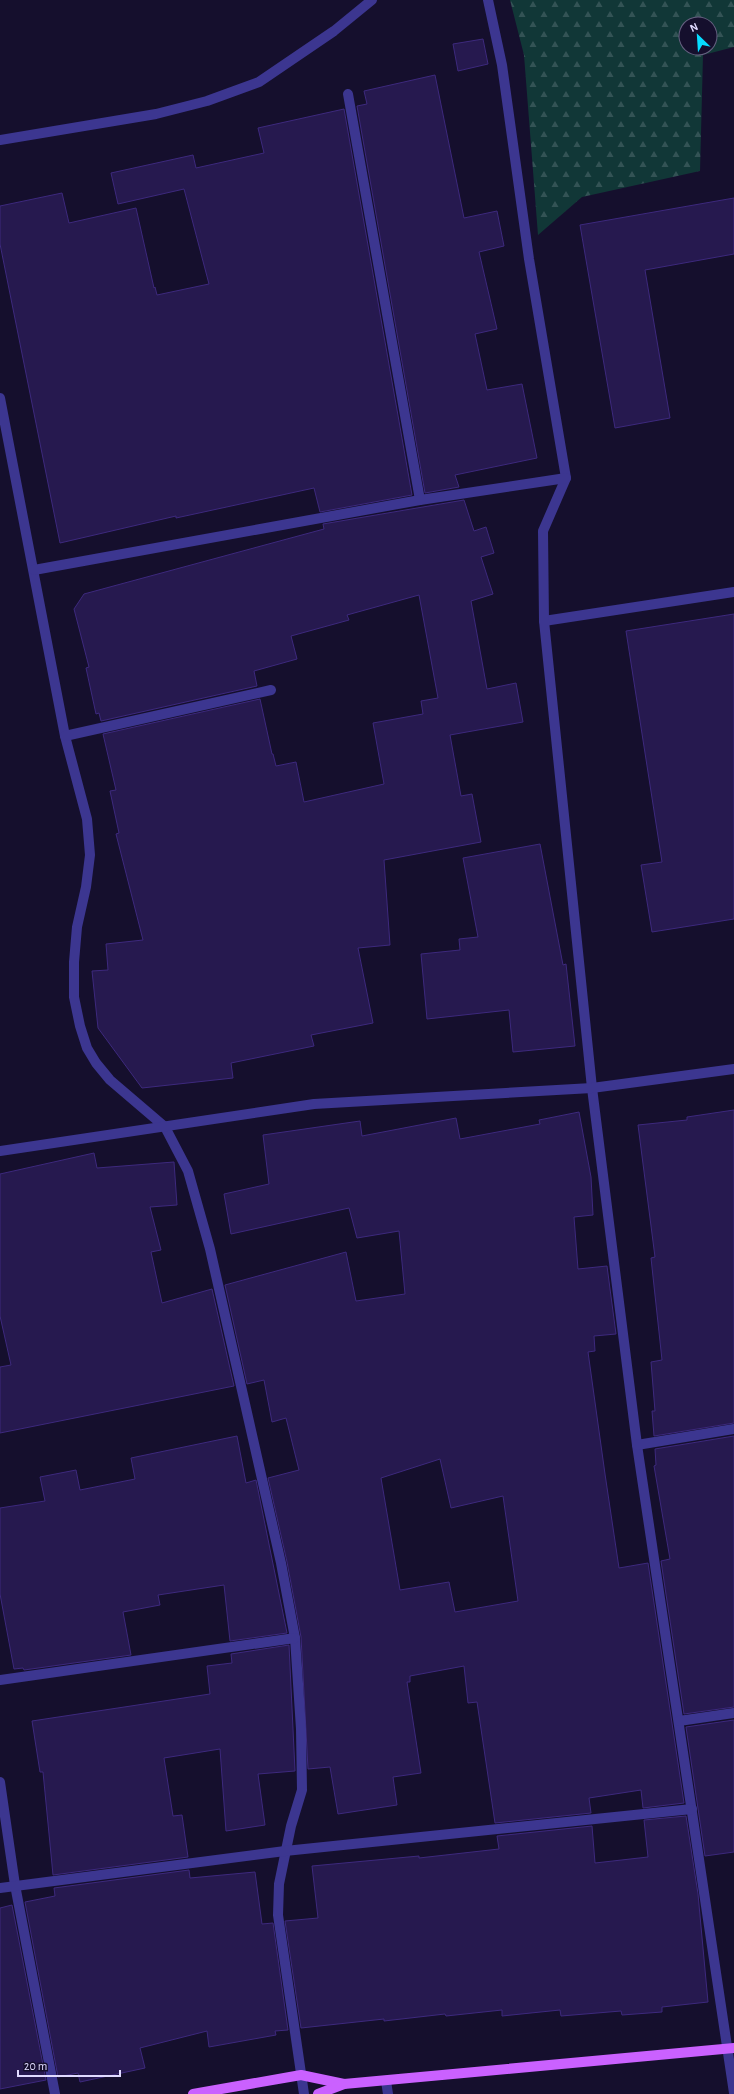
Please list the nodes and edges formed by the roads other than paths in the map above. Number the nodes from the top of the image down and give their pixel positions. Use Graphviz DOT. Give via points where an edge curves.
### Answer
graph roads {
  1 [pos="372,0"];
  2 [pos="488,0"];
  3 [pos="348,94"];
  4 [pos="0,140"];
  5 [pos="0,398"];
  6 [pos="566,478"];
  7 [pos="420,500"];
  8 [pos="34,570"];
  9 [pos="734,592"];
  10 [pos="544,621"];
  11 [pos="271,690"];
  12 [pos="65,736"];
  13 [pos="734,1069"];
  14 [pos="592,1088"];
  15 [pos="165,1126"];
  16 [pos="0,1151"];
  17 [pos="734,1429"];
  18 [pos="637,1445"];
  19 [pos="295,1638"];
  20 [pos="0,1680"];
  21 [pos="734,1713"];
  22 [pos="679,1721"];
  23 [pos="0,1782"];
  24 [pos="692,1809"];
  25 [pos="285,1852"];
  26 [pos="16,1885"];
  27 [pos="0,1888"];
  28 [pos="731,2048"];
  29 [pos="301,2075"];
  30 [pos="386,2081"];
  31 [pos="344,2084"];
  32 [pos="734,2093"];
  33 [pos="55,2094"];
  34 [pos="193,2094"];
  35 [pos="304,2094"];
  36 [pos="318,2094"];
  37 [pos="388,2094"];
  1 -- 4 [label="street" via="334,31 259,82 207,101 156,114"];
  2 -- 6 [label="street" via="502,65 529,259"];
  3 -- 7 [label="street"];
  5 -- 8 [label="street"];
  6 -- 7 [label="street"];
  6 -- 10 [label="street" via="543,531"];
  7 -- 8 [label="street"];
  8 -- 12 [label="street"];
  9 -- 10 [label="street"];
  10 -- 14 [label="street"];
  11 -- 12 [label="street"];
  12 -- 15 [label="street" via="87,819 90,855 77,927 74,962 74,997 80,1026 87,1048 110,1080"];
  13 -- 14 [label="street"];
  14 -- 15 [label="street" via="314,1104"];
  14 -- 18 [label="street"];
  15 -- 16 [label="street"];
  15 -- 19 [label="street" via="188,1171 210,1249 281,1563"];
  17 -- 18 [label="street"];
  18 -- 22 [label="street"];
  19 -- 20 [label="street"];
  19 -- 25 [label="street" via="302,1790"];
  21 -- 22 [label="street"];
  22 -- 24 [label="street"];
  23 -- 26 [label="street"];
  24 -- 25 [label="street"];
  24 -- 28 [label="street"];
  25 -- 26 [label="street"];
  25 -- 29 [label="street" via="279,1884 278,1916"];
  26 -- 27 [label="street"];
  26 -- 33 [label="street"];
  28 -- 30 [label="main road"];
  28 -- 32 [label="street"];
  29 -- 31 [label="main road"];
  29 -- 34 [label="main road"];
  29 -- 35 [label="street"];
  30 -- 31 [label="main road"];
  30 -- 37 [label="street"];
  31 -- 36 [label="main road"];
}
